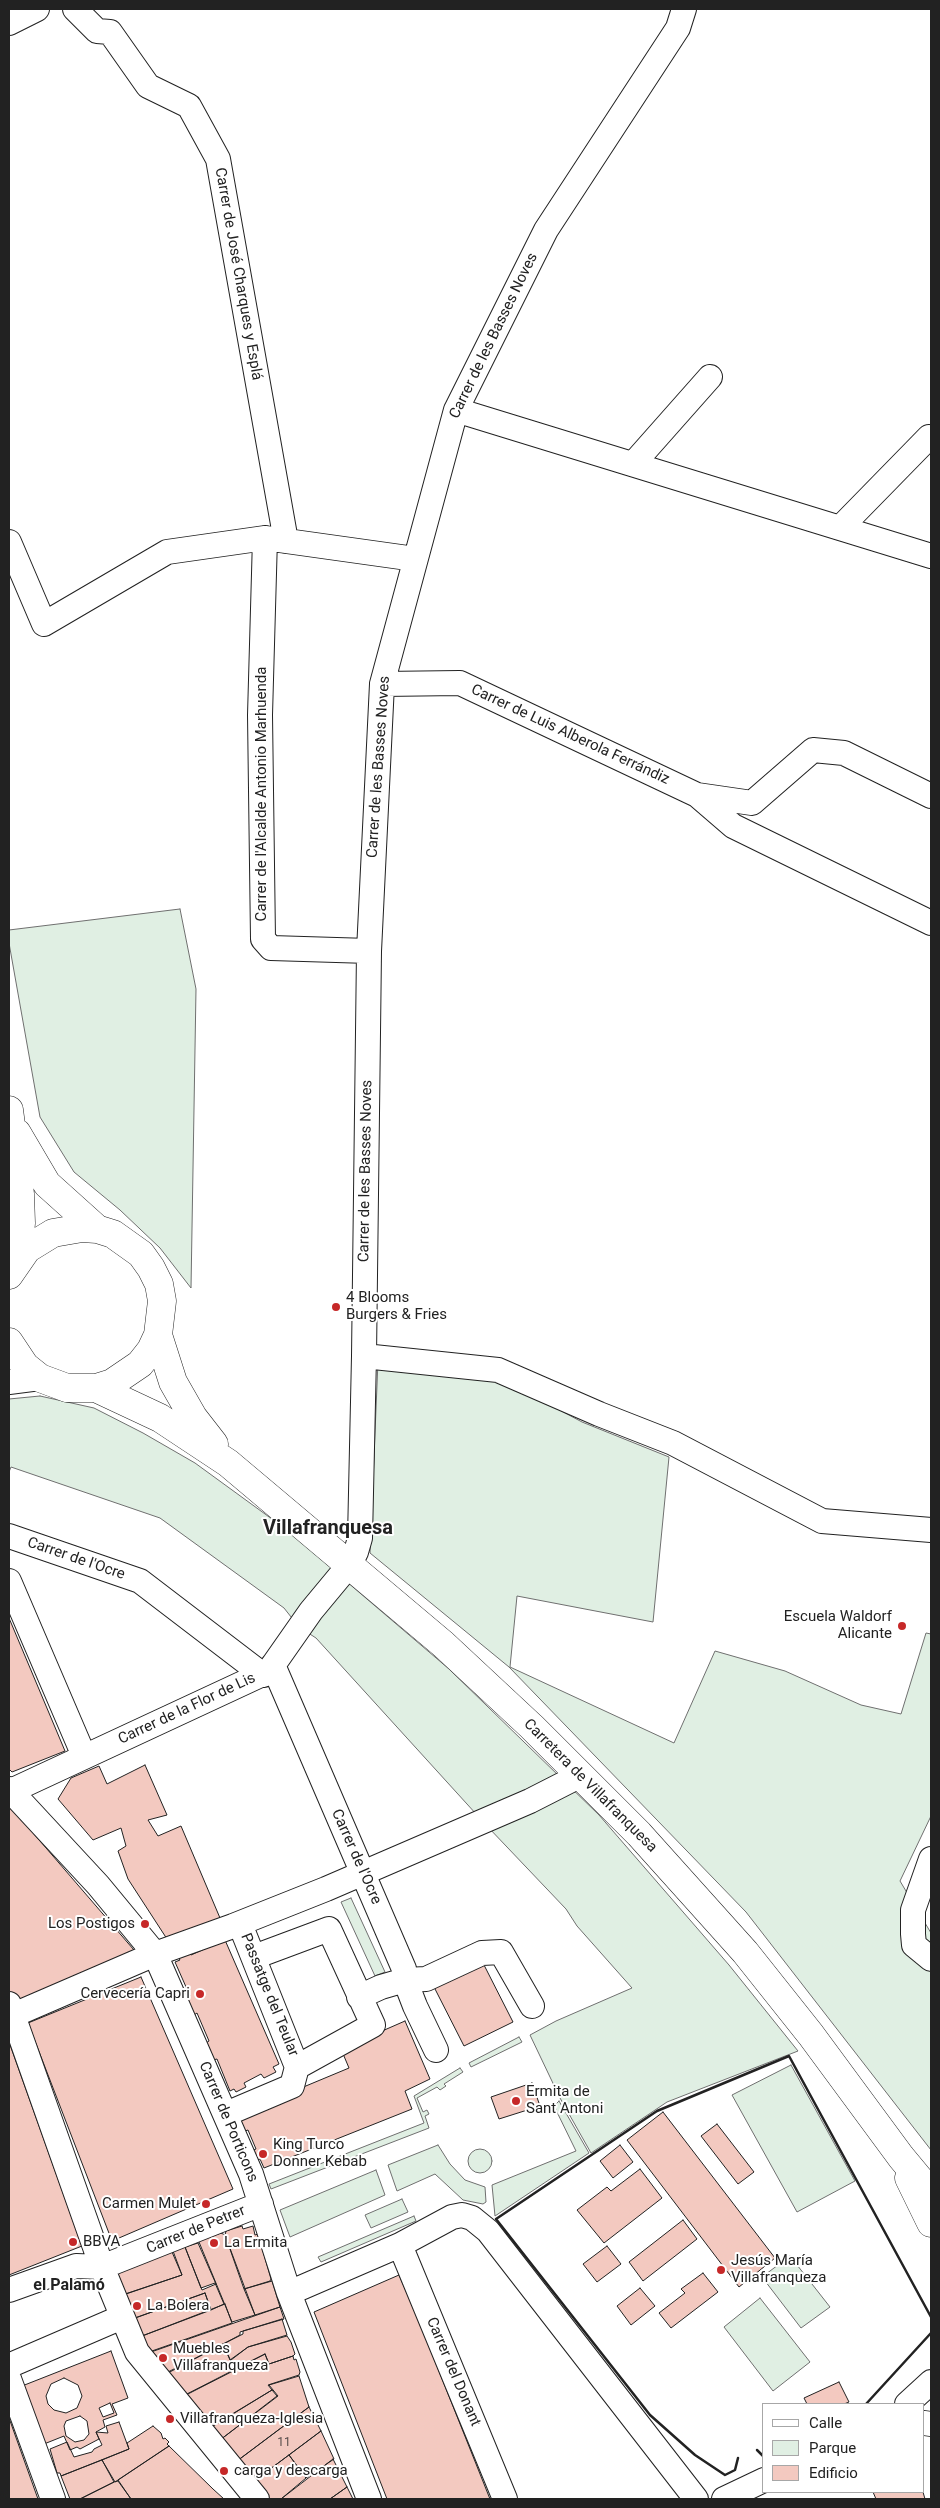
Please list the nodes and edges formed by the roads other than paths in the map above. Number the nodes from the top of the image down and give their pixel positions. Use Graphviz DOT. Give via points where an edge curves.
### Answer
graph roads {
  1 [pos="37,9"];
  2 [pos="76,9"];
  3 [pos="684,9"];
  4 [pos="9,23"];
  5 [pos="710,377"];
  6 [pos="456,410"];
  7 [pos="929,437"];
  8 [pos="633,464"];
  9 [pos="841,528"];
  10 [pos="276,540"];
  11 [pos="9,542"];
  12 [pos="931,556"];
  13 [pos="415,558"];
  14 [pos="382,684"];
  15 [pos="697,794"];
  16 [pos="931,796"];
  17 [pos="931,923"];
  18 [pos="369,951"];
  19 [pos="10,1117"];
  20 [pos="96,1230"];
  21 [pos="13,1267"];
  22 [pos="158,1335"];
  23 [pos="9,1342"];
  24 [pos="364,1356"];
  25 [pos="40,1378"];
  26 [pos="9,1382"];
  27 [pos="96,1388"];
  28 [pos="228,1463"];
  29 [pos="931,1530"];
  30 [pos="9,1536"];
  31 [pos="350,1564"];
  32 [pos="9,1581"];
  33 [pos="268,1670"];
  34 [pos="84,1756"];
  35 [pos="581,1775"];
  36 [pos="10,1790"];
  37 [pos="931,1859"];
  38 [pos="362,1873"];
  39 [pos="240,1924"];
  40 [pos="923,1952"];
  41 [pos="156,1954"];
  42 [pos="254,1957"];
  43 [pos="405,1980"];
  44 [pos="360,1997"];
  45 [pos="532,2006"];
  46 [pos="10,2012"];
  47 [pos="436,2050"];
  48 [pos="297,2067"];
  49 [pos="226,2114"];
  50 [pos="901,2157"];
  51 [pos="931,2193"];
  52 [pos="261,2204"];
  53 [pos="931,2223"];
  54 [pos="400,2245"];
  55 [pos="102,2267"];
  56 [pos="9,2290"];
  57 [pos="288,2293"];
  58 [pos="122,2317"];
  59 [pos="11,2377"];
  60 [pos="931,2382"];
  61 [pos="909,2403"];
  62 [pos="762,2481"];
  63 [pos="52,2494"];
  64 [pos="256,2499"];
  65 [pos="370,2499"];
  66 [pos="506,2499"];
  67 [pos="696,2499"];
  68 [pos="724,2499"];
  1 -- 4 [label="street"];
  2 -- 10 [label="street, Carrer de José Charques y Esplá" via="97,31 110,32 148,86 189,106 218,159"];
  3 -- 6 [label="street, Carrer de les Basses Noves" via="678,28 546,230"];
  5 -- 8 [label="street"];
  6 -- 8 [label="street"];
  6 -- 13 [label="street, Carrer de les Basses Noves"];
  7 -- 9 [label="street"];
  8 -- 9 [label="street"];
  9 -- 12 [label="street"];
  10 -- 11 [label="street" via="167,552 44,624"];
  10 -- 13 [label="street"];
  10 -- 18 [label="street, Carrer de l'Alcalde Antonio Marhuenda" via="260,715 263,939 271,948"];
  13 -- 14 [label="street, Carrer de les Basses Noves"];
  14 -- 15 [label="street, Carrer de Luis Alberola Ferrándiz" via="460,683"];
  14 -- 18 [label="street, Carrer de les Basses Noves"];
  15 -- 16 [label="street, Carrer de Luis Alberola Ferrándiz" via="752,803 813,750 844,754"];
  15 -- 17 [label="street, Carrer de Luis Alberola Ferrándiz" via="733,826"];
  18 -- 24 [label="street, Carrer de les Basses Noves"];
  19 -- 20 [label="main road" via="47,1184"];
  19 -- 21 [label="main road" via="21,1212"];
  20 -- 21 [label="main road" via="82,1228 53,1233 27,1249"];
  20 -- 22 [label="main road" via="113,1234 128,1243 152,1268 162,1301"];
  22 -- 27 [label="main road" via="140,1364 112,1383"];
  22 -- 28 [label="main road, Carretera de Villafranquesa" via="167,1366 182,1398"];
  23 -- 25 [label="main road" via="25,1366"];
  24 -- 29 [label="street" via="498,1370 673,1443 822,1521"];
  24 -- 31 [label="street, Carrer de les Basses Noves" via="360,1538"];
  25 -- 26 [label="street"];
  25 -- 27 [label="main road" via="67,1388"];
  27 -- 28 [label="main road, Carretera de Villafranquesa" via="160,1418"];
  28 -- 31 [label="main road, Carretera de Villafranquesa"];
  30 -- 33 [label="street, Carrer de l'Ocre" via="140,1581"];
  31 -- 33 [label="street, Carrer de la Flor de Lis"];
  31 -- 35 [label="main road, Carretera de Villafranquesa" via="483,1681"];
  32 -- 34 [label="street"];
  33 -- 34 [label="street, Carrer de la Flor de Lis"];
  33 -- 38 [label="street, Carrer de l'Ocre"];
  34 -- 36 [label="street, Carrer de la Flor de Lis"];
  35 -- 38 [label="street" via="530,1801"];
  35 -- 50 [label="main road, Carretera de Villafranquesa" via="745,1952 811,2034"];
  36 -- 41 [label="street, Carrer de Porticons"];
  37 -- 40 [label="street" via="913,1910"];
  38 -- 39 [label="street"];
  38 -- 43 [label="street, Carrer de l'Ocre" via="404,1969"];
  39 -- 41 [label="street"];
  39 -- 42 [label="street, Passatge del Teular"];
  41 -- 46 [label="street"];
  41 -- 49 [label="street, Carrer de Porticons"];
  42 -- 44 [label="street" via="329,1929"];
  42 -- 48 [label="street, Passatge del Teular"];
  43 -- 44 [label="street"];
  43 -- 45 [label="street" via="426,1978 482,1953 501,1952"];
  43 -- 47 [label="street, Carrer de l'Ocre"];
  44 -- 48 [label="street" via="373,2026"];
  46 -- 55 [label="street"];
  48 -- 49 [label="street" via="292,2086"];
  49 -- 52 [label="street, Carrer de Porticons"];
  50 -- 51 [label="main road, Carretera de Villafranquesa"];
  50 -- 53 [label="main road, Carretera de Villafranquesa"];
  52 -- 55 [label="street, Carrer de Petrer"];
  52 -- 57 [label="street, Carrer de Porticons"];
  54 -- 57 [label="street"];
  54 -- 66 [label="street, Carrer del Donant"];
  54 -- 67 [label="street" via="452,2217 462,2215 472,2218 488,2231"];
  55 -- 56 [label="street" via="76,2266"];
  55 -- 58 [label="street"];
  57 -- 65 [label="street, Carrer de Porticons"];
  58 -- 59 [label="street"];
  58 -- 64 [label="street" via="137,2352 150,2370"];
  59 -- 63 [label="street"];
  60 -- 61 [label="street"];
  62 -- 68 [label="street"];
}
